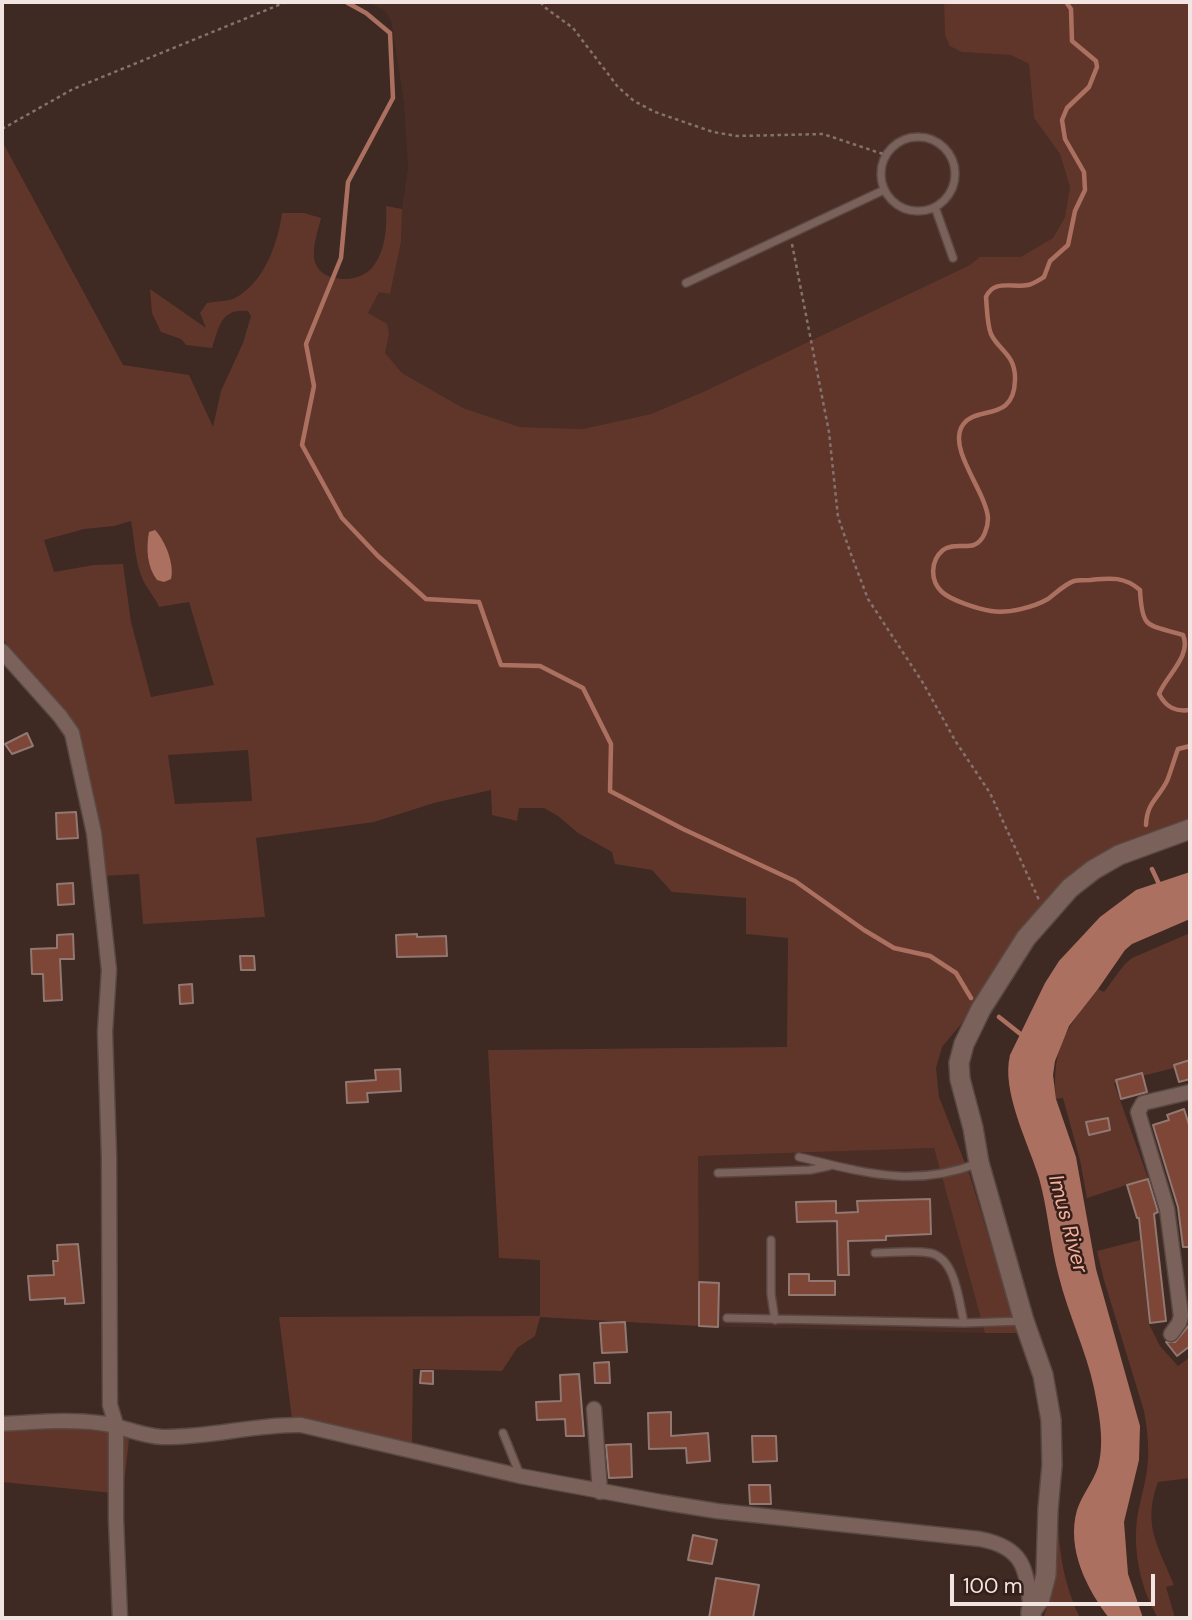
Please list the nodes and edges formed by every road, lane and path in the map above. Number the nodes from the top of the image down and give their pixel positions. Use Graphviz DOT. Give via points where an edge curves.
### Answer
graph roads {
  1 [pos="286,2"];
  2 [pos="541,2"];
  3 [pos="2,128"];
  4 [pos="886,155"];
  5 [pos="884,190"];
  6 [pos="934,207"];
  7 [pos="790,233"];
  8 [pos="953,258"];
  9 [pos="686,283"];
  10 [pos="2,651"];
  11 [pos="1190,829"];
  12 [pos="1046,915"];
  13 [pos="1189,1097"];
  14 [pos="799,1157"];
  15 [pos="979,1163"];
  16 [pos="835,1166"];
  17 [pos="719,1174"];
  18 [pos="771,1240"];
  19 [pos="875,1253"];
  20 [pos="1183,1273"];
  21 [pos="727,1318"];
  22 [pos="775,1320"];
  23 [pos="1024,1321"];
  24 [pos="964,1323"];
  25 [pos="1171,1334"];
  26 [pos="594,1409"];
  27 [pos="2,1424"];
  28 [pos="116,1425"];
  29 [pos="503,1433"];
  30 [pos="520,1476"];
  31 [pos="600,1492"];
  32 [pos="1031,1615"];
  33 [pos="120,1618"];
  1 -- 3 [label="path" via="73,89"];
  2 -- 4 [label="path" via="573,28 618,87 655,112 737,136 823,134"];
  4 -- 5 [label="lane" via="880,172"];
  4 -- 6 [label="lane" via="898,142 915,136 933,140 947,150 955,167 954,185"];
  5 -- 6 [label="lane" via="903,208 920,211"];
  5 -- 7 [label="lane"];
  6 -- 8 [label="lane"];
  7 -- 9 [label="lane"];
  7 -- 12 [label="path" via="829,432 838,517 852,557 868,599 990,793"];
  10 -- 28 [label="street" via="72,733 94,833 109,970 105,1032 110,1405"];
  11 -- 12 [label="main road" via="1119,855 1093,870"];
  12 -- 15 [label="main road" via="1018,950 964,1044 960,1079"];
  13 -- 20 [label="street" via="1143,1103 1138,1109"];
  14 -- 16 [label="lane"];
  15 -- 16 [label="lane" via="927,1177 863,1173"];
  15 -- 23 [label="main road"];
  16 -- 17 [label="lane"];
  18 -- 22 [label="lane"];
  19 -- 24 [label="lane" via="932,1253 944,1260"];
  20 -- 25 [label="street" via="1181,1315"];
  21 -- 22 [label="lane"];
  22 -- 24 [label="lane"];
  23 -- 24 [label="lane"];
  23 -- 32 [label="main road" via="1043,1375 1051,1420 1048,1549 1043,1588"];
  26 -- 31 [label="street"];
  27 -- 28 [label="street"];
  28 -- 30 [label="street" via="168,1437 301,1425"];
  28 -- 33 [label="street"];
  29 -- 30 [label="lane"];
  30 -- 31 [label="street"];
  31 -- 32 [label="street" via="717,1511 998,1543 1021,1560"];
}
